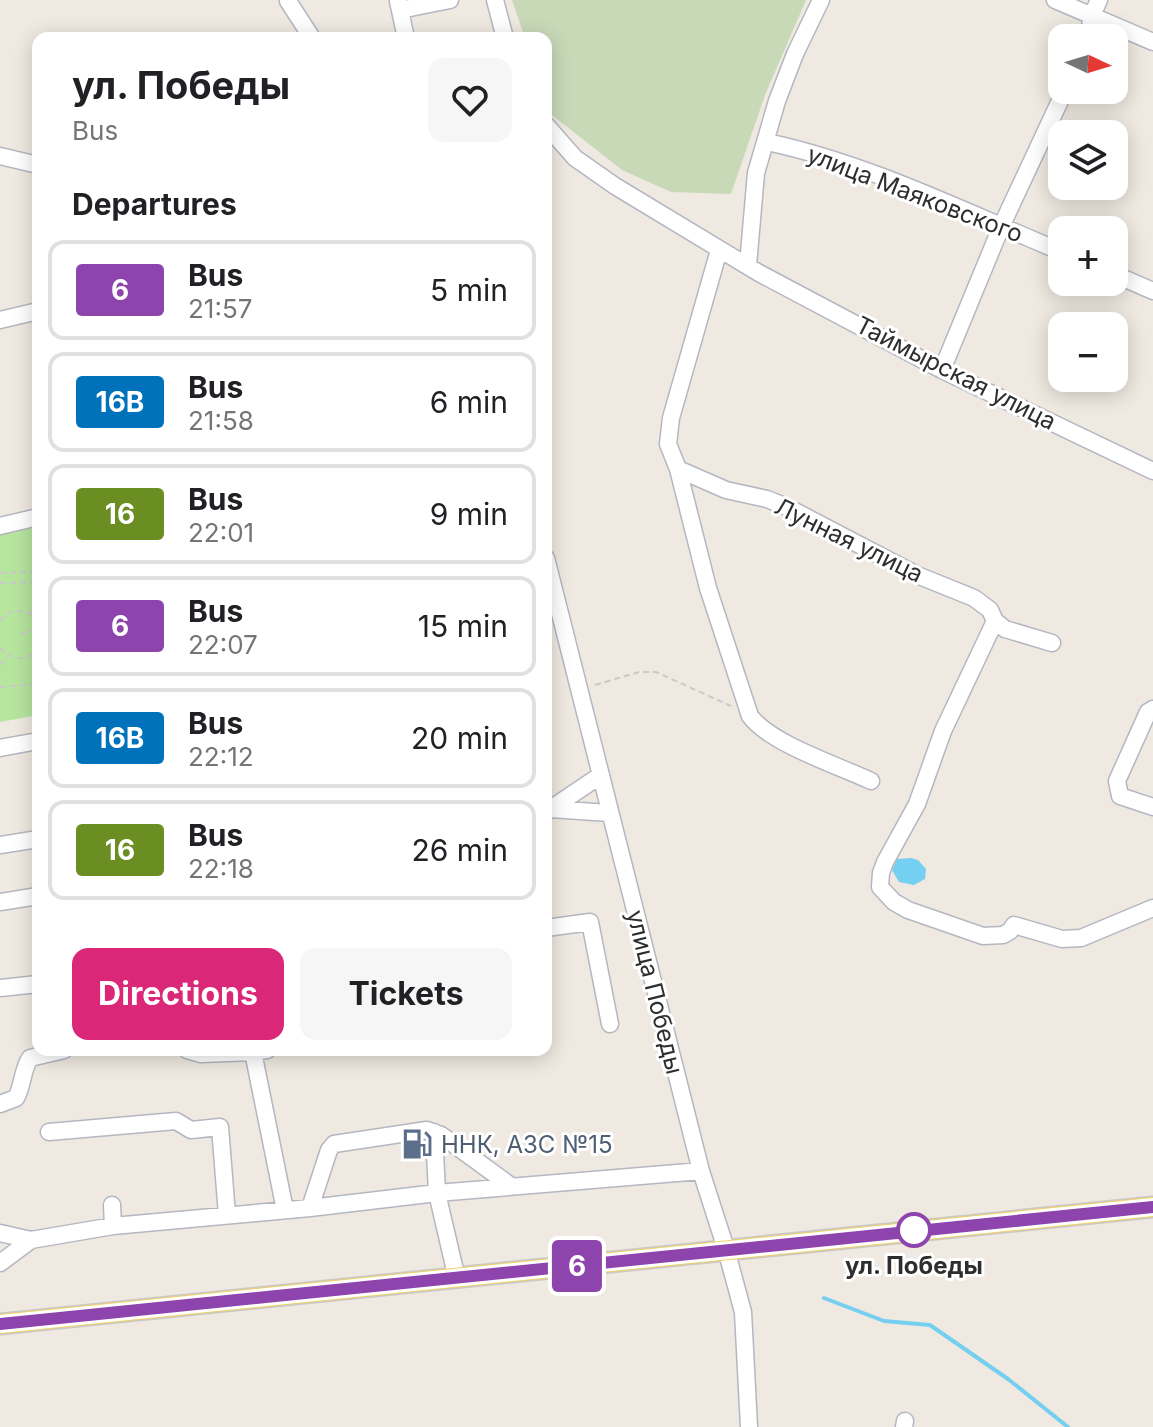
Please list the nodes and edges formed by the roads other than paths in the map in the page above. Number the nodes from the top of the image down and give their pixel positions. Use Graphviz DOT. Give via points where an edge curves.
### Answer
graph roads {
  1 [pos="450,0"];
  2 [pos="495,0"];
  3 [pos="821,0"];
  4 [pos="1055,0"];
  5 [pos="288,1"];
  6 [pos="399,5"];
  7 [pos="1095,8"];
  8 [pos="308,32"];
  9 [pos="405,32"];
  10 [pos="503,32"];
  11 [pos="1153,42"];
  12 [pos="1058,104"];
  13 [pos="552,132"];
  14 [pos="767,142"];
  15 [pos="0,156"];
  16 [pos="32,164"];
  17 [pos="1001,227"];
  18 [pos="1048,246"];
  19 [pos="719,250"];
  20 [pos="753,269"];
  21 [pos="1128,280"];
  22 [pos="1153,291"];
  23 [pos="32,312"];
  24 [pos="0,320"];
  25 [pos="942,370"];
  26 [pos="678,469"];
  27 [pos="1153,471"];
  28 [pos="32,518"];
  29 [pos="0,526"];
  30 [pos="552,581"];
  31 [pos="995,621"];
  32 [pos="1052,643"];
  33 [pos="1153,709"];
  34 [pos="32,742"];
  35 [pos="0,748"];
  36 [pos="601,775"];
  37 [pos="871,781"];
  38 [pos="1153,807"];
  39 [pos="552,808"];
  40 [pos="552,811"];
  41 [pos="609,813"];
  42 [pos="32,840"];
  43 [pos="0,845"];
  44 [pos="32,897"];
  45 [pos="0,902"];
  46 [pos="1153,908"];
  47 [pos="552,927"];
  48 [pos="32,985"];
  49 [pos="0,988"];
  50 [pos="610,1024"];
  51 [pos="38,1056"];
  52 [pos="261,1056"];
  53 [pos="0,1104"];
  54 [pos="49,1132"];
  55 [pos="434,1132"];
  56 [pos="701,1171"];
  57 [pos="511,1186"];
  58 [pos="437,1193"];
  59 [pos="112,1205"];
  60 [pos="1153,1207"];
  61 [pos="310,1208"];
  62 [pos="285,1210"];
  63 [pos="227,1215"];
  64 [pos="113,1226"];
  65 [pos="0,1233"];
  66 [pos="31,1240"];
  67 [pos="726,1249"];
  68 [pos="0,1263"];
  69 [pos="457,1279"];
  70 [pos="0,1324"];
  71 [pos="749,1427"];
  1 -- 6 [label="street"];
  2 -- 10 [label="street"];
  3 -- 14 [label="street" via="777,101"];
  4 -- 7 [label="street"];
  5 -- 8 [label="street"];
  6 -- 9 [label="street"];
  7 -- 11 [label="street"];
  12 -- 17 [label="street"];
  13 -- 19 [label="street, Таймырская улица" via="575,158"];
  14 -- 17 [label="street, улица Маяковского" via="896,181"];
  14 -- 20 [label="street" via="756,173"];
  15 -- 16 [label="street"];
  17 -- 18 [label="street, улица Маяковского"];
  17 -- 25 [label="street"];
  19 -- 20 [label="street, Таймырская улица"];
  19 -- 26 [label="street" via="671,418 668,444"];
  20 -- 25 [label="street, Таймырская улица"];
  21 -- 22 [label="street"];
  23 -- 24 [label="street"];
  25 -- 27 [label="street, Таймырская улица"];
  26 -- 31 [label="street, Лунная улица" via="726,490 775,502 917,575 974,598"];
  26 -- 37 [label="street" via="708,588 750,716 776,738"];
  28 -- 29 [label="street"];
  30 -- 36 [label="street, улица Победы"];
  31 -- 32 [label="street"];
  31 -- 46 [label="street" via="943,731 917,804 885,862 880,887 908,910 983,936 1003,935 1014,925 1062,939 1081,938"];
  33 -- 38 [label="street" via="1117,781 1120,796"];
  34 -- 35 [label="street"];
  36 -- 39 [label="street"];
  36 -- 41 [label="street, улица Победы"];
  40 -- 41 [label="street"];
  41 -- 56 [label="street, улица Победы"];
  42 -- 43 [label="street"];
  44 -- 45 [label="street"];
  47 -- 50 [label="street" via="590,922"];
  48 -- 49 [label="street"];
  51 -- 53 [label="street" via="25,1065 16,1098"];
  52 -- 62 [label="street"];
  54 -- 63 [label="street" via="176,1121 191,1130 220,1127"];
  55 -- 57 [label="street"];
  55 -- 58 [label="street"];
  55 -- 61 [label="street" via="334,1144"];
  56 -- 57 [label="street"];
  56 -- 67 [label="street, улица Победы"];
  57 -- 58 [label="street"];
  58 -- 61 [label="street"];
  58 -- 69 [label="street"];
  59 -- 64 [label="street"];
  60 -- 67 [label="main road"];
  61 -- 62 [label="street"];
  62 -- 63 [label="street"];
  63 -- 64 [label="street"];
  64 -- 66 [label="street"];
  65 -- 66 [label="street"];
  66 -- 68 [label="street"];
  67 -- 69 [label="main road"];
  67 -- 71 [label="street, улица Победы" via="746,1332"];
  69 -- 70 [label="main road"];
}
